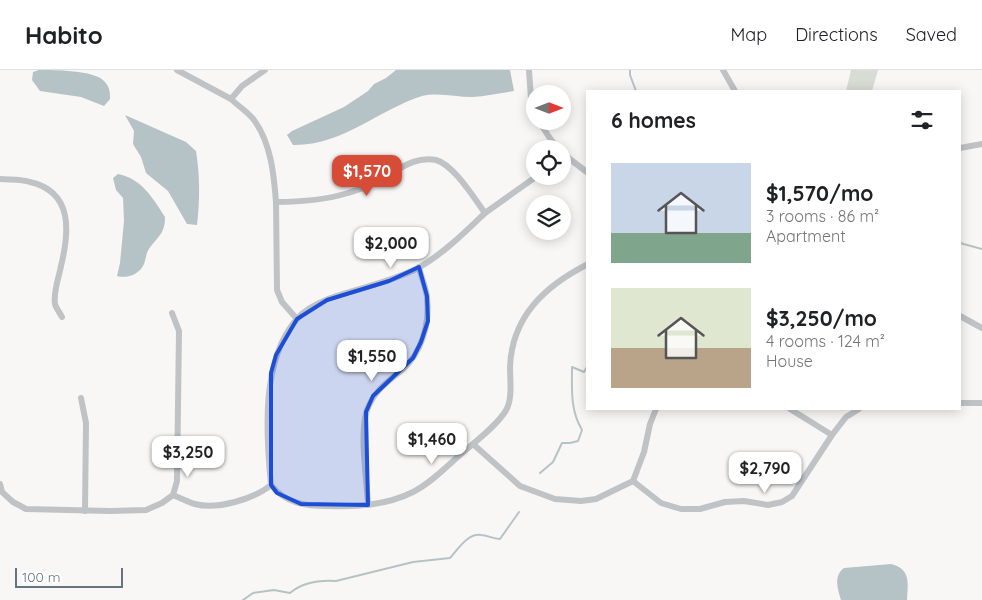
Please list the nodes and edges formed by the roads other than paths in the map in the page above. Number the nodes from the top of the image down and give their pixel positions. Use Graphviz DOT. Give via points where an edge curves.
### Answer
graph roads {
  1 [pos="177,70"];
  2 [pos="265,70"];
  3 [pos="528,70"];
  4 [pos="722,70"];
  5 [pos="530,85"];
  6 [pos="734,90"];
  7 [pos="231,99"];
  8 [pos="982,144"];
  9 [pos="961,148"];
  10 [pos="571,160"];
  11 [pos="586,171"];
  12 [pos="0,179"];
  13 [pos="526,184"];
  14 [pos="276,202"];
  15 [pos="485,213"];
  16 [pos="586,265"];
  17 [pos="418,267"];
  18 [pos="172,313"];
  19 [pos="62,317"];
  20 [pos="961,317"];
  21 [pos="297,318"];
  22 [pos="982,328"];
  23 [pos="81,398"];
  24 [pos="961,403"];
  25 [pos="982,403"];
  26 [pos="656,410"];
  27 [pos="792,410"];
  28 [pos="857,410"];
  29 [pos="832,435"];
  30 [pos="474,444"];
  31 [pos="633,481"];
  32 [pos="0,484"];
  33 [pos="271,485"];
  34 [pos="173,495"];
  35 [pos="368,505"];
  36 [pos="86,511"];
  1 -- 7 [label="street"];
  2 -- 7 [label="street" via="242,86"];
  3 -- 5 [label="street"];
  4 -- 6 [label="street"];
  7 -- 14 [label="street" via="254,120 264,138 275,183"];
  8 -- 9 [label="street"];
  10 -- 11 [label="street"];
  12 -- 19 [label="street" via="40,185 61,203 67,218 67,241 55,304"];
  13 -- 15 [label="street"];
  14 -- 15 [label="street" via="319,200 347,194 421,159 437,161 452,170"];
  14 -- 21 [label="street" via="277,290 282,302"];
  15 -- 17 [label="street" via="455,242"];
  16 -- 30 [label="street" via="545,291 524,320 513,346 506,411"];
  17 -- 21 [label="street" via="389,282 327,300"];
  17 -- 35 [label="street" via="427,296 428,321 421,342 413,358 373,396 366,412 364,440"];
  18 -- 34 [label="street" via="179,331 178,481"];
  20 -- 22 [label="street"];
  21 -- 33 [label="street" via="276,355 271,373 268,434"];
  23 -- 36 [label="street" via="86,423"];
  24 -- 25 [label="street"];
  26 -- 31 [label="street"];
  27 -- 29 [label="street"];
  28 -- 29 [label="street" via="846,417"];
  29 -- 31 [label="street" via="792,496 782,502 768,505 724,502 700,509 681,509 661,503"];
  30 -- 31 [label="street" via="520,486 554,499 596,499"];
  30 -- 35 [label="street" via="414,491 394,500"];
  32 -- 36 [label="street" via="2,492 26,509"];
  33 -- 34 [label="street" via="247,498 208,506"];
  33 -- 35 [label="street" via="277,493 301,504"];
  34 -- 36 [label="street" via="146,510"];
}
